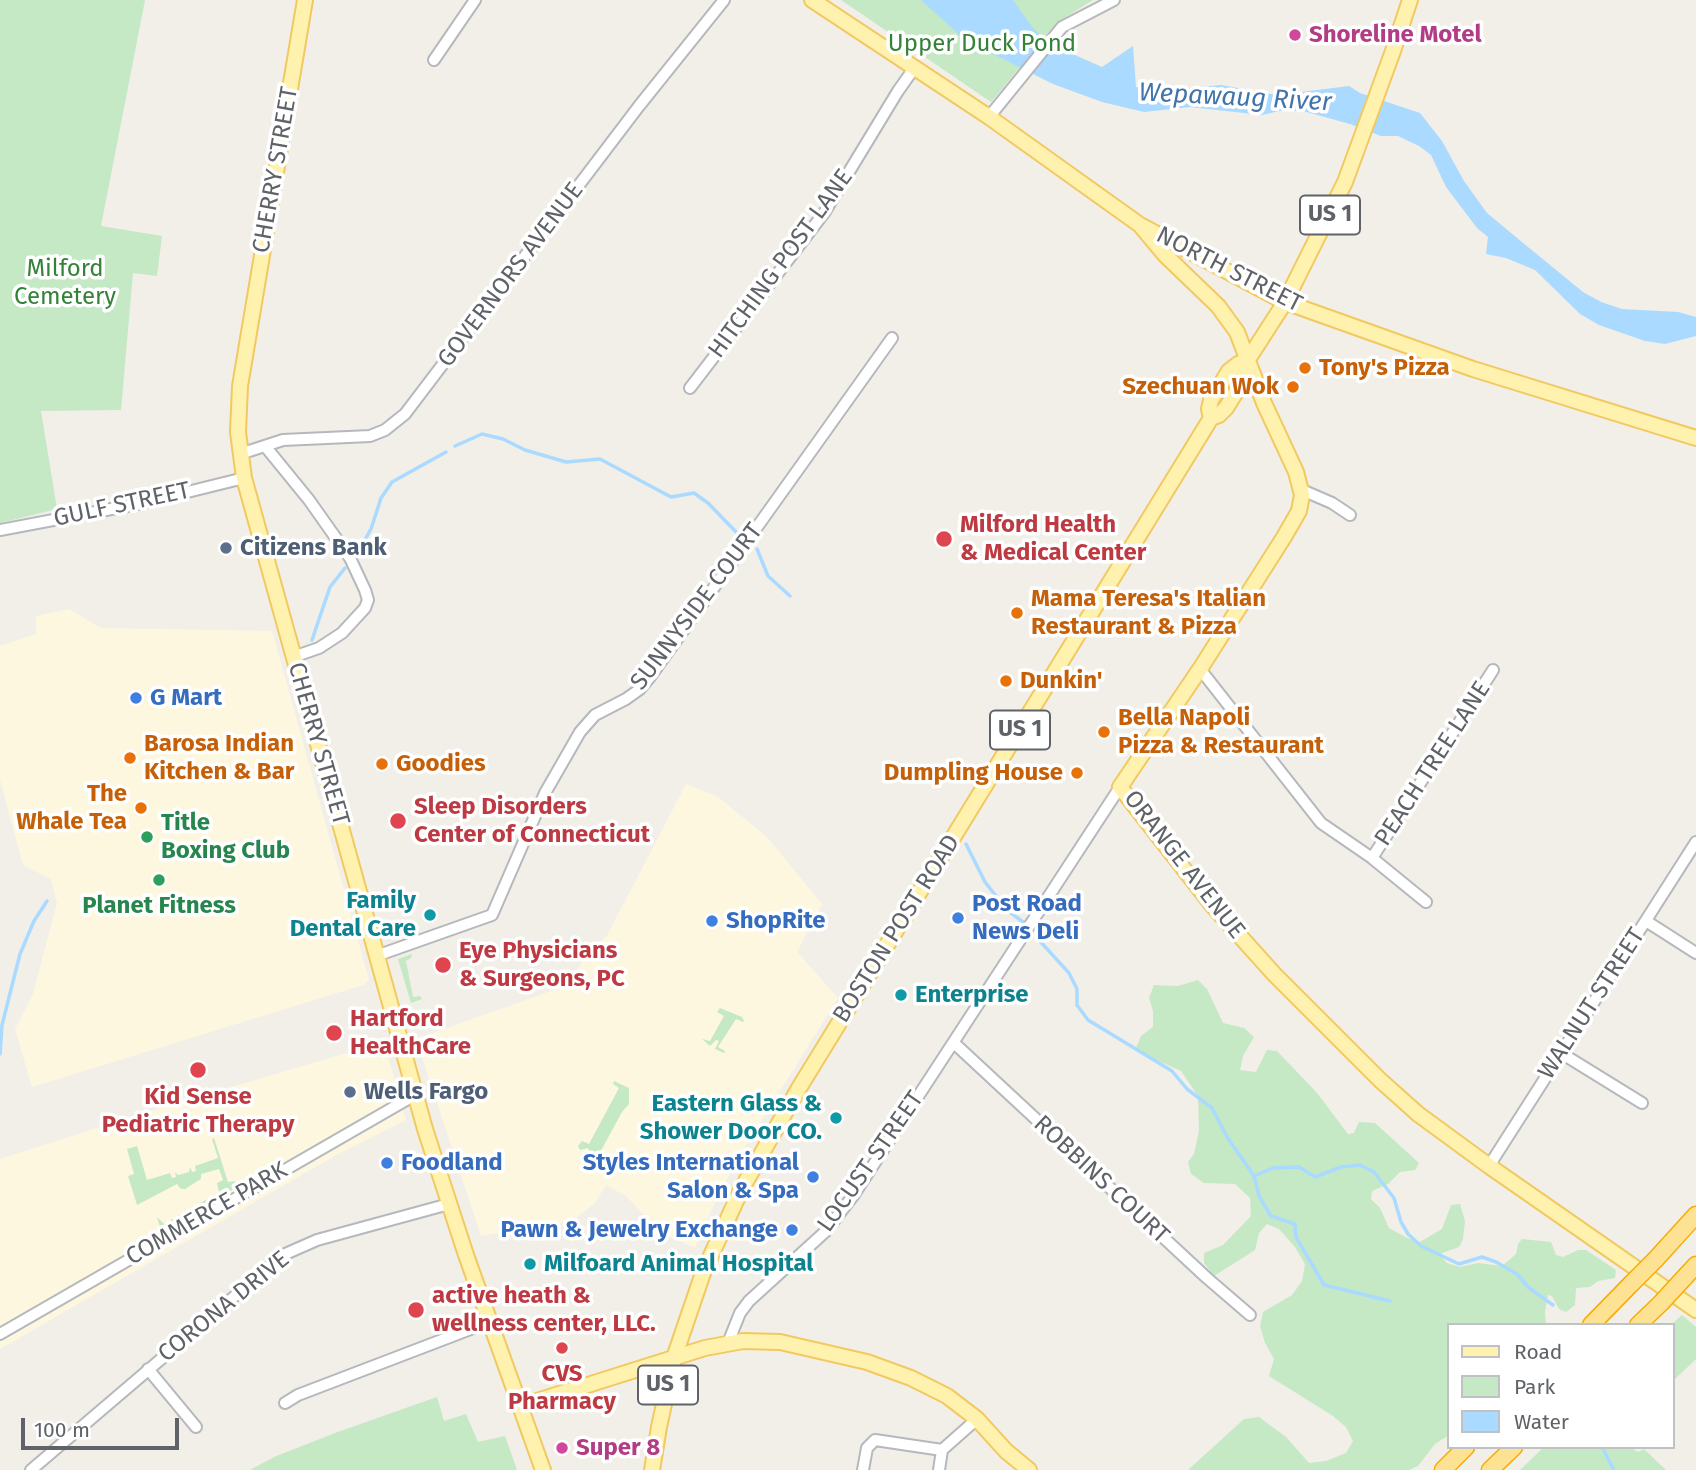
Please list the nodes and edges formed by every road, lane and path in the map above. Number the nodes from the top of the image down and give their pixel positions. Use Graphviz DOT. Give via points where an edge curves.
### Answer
graph roads {
  1 [pos="305,0"];
  2 [pos="475,0"];
  3 [pos="724,0"];
  4 [pos="812,0"];
  5 [pos="1114,0"];
  6 [pos="1410,0"];
  7 [pos="434,60"];
  8 [pos="915,67"];
  9 [pos="989,117"];
  10 [pos="1140,225"];
  11 [pos="1285,302"];
  12 [pos="892,338"];
  13 [pos="1247,361"];
  14 [pos="691,388"];
  15 [pos="1696,438"];
  16 [pos="265,446"];
  17 [pos="240,454"];
  18 [pos="244,478"];
  19 [pos="1301,490"];
  20 [pos="1350,515"];
  21 [pos="0,530"];
  22 [pos="293,657"];
  23 [pos="1200,669"];
  24 [pos="1493,670"];
  25 [pos="1120,788"];
  26 [pos="1696,842"];
  27 [pos="1372,859"];
  28 [pos="1426,902"];
  29 [pos="1646,921"];
  30 [pos="1696,953"];
  31 [pos="376,956"];
  32 [pos="954,1042"];
  33 [pos="1561,1053"];
  34 [pos="415,1095"];
  35 [pos="1642,1103"];
  36 [pos="1489,1166"];
  37 [pos="449,1204"];
  38 [pos="1696,1215"];
  39 [pos="1696,1265"];
  40 [pos="1696,1310"];
  41 [pos="1250,1315"];
  42 [pos="489,1322"];
  43 [pos="1593,1323"];
  44 [pos="1640,1323"];
  45 [pos="0,1334"];
  46 [pos="728,1343"];
  47 [pos="674,1358"];
  48 [pos="148,1369"];
  49 [pos="285,1402"];
  50 [pos="521,1406"];
  51 [pos="977,1419"];
  52 [pos="196,1427"];
  53 [pos="1464,1449"];
  54 [pos="1512,1449"];
  55 [pos="942,1450"];
  56 [pos="31,1470"];
  57 [pos="543,1470"];
  58 [pos="652,1470"];
  59 [pos="863,1470"];
  60 [pos="939,1470"];
  61 [pos="1029,1470"];
  62 [pos="1443,1470"];
  63 [pos="1490,1470"];
  1 -- 17 [label="main road, CHERRY STREET" via="240,386"];
  2 -- 7 [label="street"];
  3 -- 16 [label="street, GOVERNORS AVENUE" via="405,414 370,436 283,440"];
  4 -- 8 [label="main road, NORTH STREET"];
  5 -- 9 [label="street" via="1062,27"];
  6 -- 11 [label="main road, BOSTON POST ROAD / US 1" via="1335,204"];
  8 -- 9 [label="main road, NORTH STREET"];
  8 -- 14 [label="street, HITCHING POST LANE" via="824,213"];
  9 -- 10 [label="main road, NORTH STREET"];
  10 -- 11 [label="main road, NORTH STREET"];
  10 -- 13 [label="main road" via="1218,306 1237,332"];
  11 -- 13 [label="main road, BOSTON POST ROAD / US 1"];
  11 -- 15 [label="main road, NORTH STREET" via="1473,369"];
  12 -- 31 [label="street, SUNNYSIDE COURT" via="650,677 580,732 545,793 492,915"];
  13 -- 19 [label="main road"];
  13 -- 47 [label="main road, BOSTON POST ROAD / US 1" via="1243,381 1226,408 1211,418 766,1143 715,1245"];
  16 -- 17 [label="street, GOVERNORS AVENUE"];
  16 -- 22 [label="street" via="350,558 368,600 342,633"];
  17 -- 18 [label="main road, CHERRY STREET"];
  18 -- 21 [label="street, GULF STREET"];
  18 -- 22 [label="main road, CHERRY STREET"];
  19 -- 20 [label="street"];
  19 -- 23 [label="main road, ORANGE AVENUE" via="1291,525"];
  22 -- 31 [label="main road, CHERRY STREET"];
  23 -- 25 [label="main road, ORANGE AVENUE"];
  23 -- 27 [label="street" via="1321,823"];
  24 -- 27 [label="street, PEACH TREE LANE"];
  25 -- 32 [label="street, LOCUST STREET"];
  25 -- 36 [label="main road, ORANGE AVENUE" via="1273,974 1418,1114"];
  26 -- 29 [label="street, WALNUT STREET"];
  27 -- 28 [label="street"];
  29 -- 30 [label="street"];
  29 -- 33 [label="street, WALNUT STREET"];
  31 -- 34 [label="main road, CHERRY STREET"];
  32 -- 41 [label="street, ROBBINS COURT"];
  32 -- 46 [label="street, LOCUST STREET" via="841,1213 749,1301"];
  33 -- 35 [label="street"];
  33 -- 36 [label="street, WALNUT STREET"];
  34 -- 37 [label="main road, CHERRY STREET"];
  34 -- 45 [label="street, COMMERCE PARK"];
  36 -- 40 [label="main road, ORANGE AVENUE"];
  37 -- 42 [label="main road, CHERRY STREET"];
  37 -- 48 [label="street, CORONA DRIVE" via="317,1240 283,1255"];
  38 -- 43 [label="highway, bridge"];
  39 -- 44 [label="highway, bridge"];
  42 -- 49 [label="street"];
  42 -- 50 [label="main road, CHERRY STREET"];
  46 -- 47 [label="main road"];
  46 -- 51 [label="main road" via="780,1342 867,1362 947,1396"];
  47 -- 50 [label="main road"];
  47 -- 58 [label="main road, BOSTON POST ROAD / US 1"];
  48 -- 52 [label="street"];
  48 -- 56 [label="street, CORONA DRIVE"];
  50 -- 57 [label="main road, CHERRY STREET"];
  51 -- 55 [label="street"];
  51 -- 61 [label="main road"];
  53 -- 62 [label="highway"];
  54 -- 63 [label="highway"];
  55 -- 59 [label="street" via="875,1440 866,1452"];
  55 -- 60 [label="street"];
}
